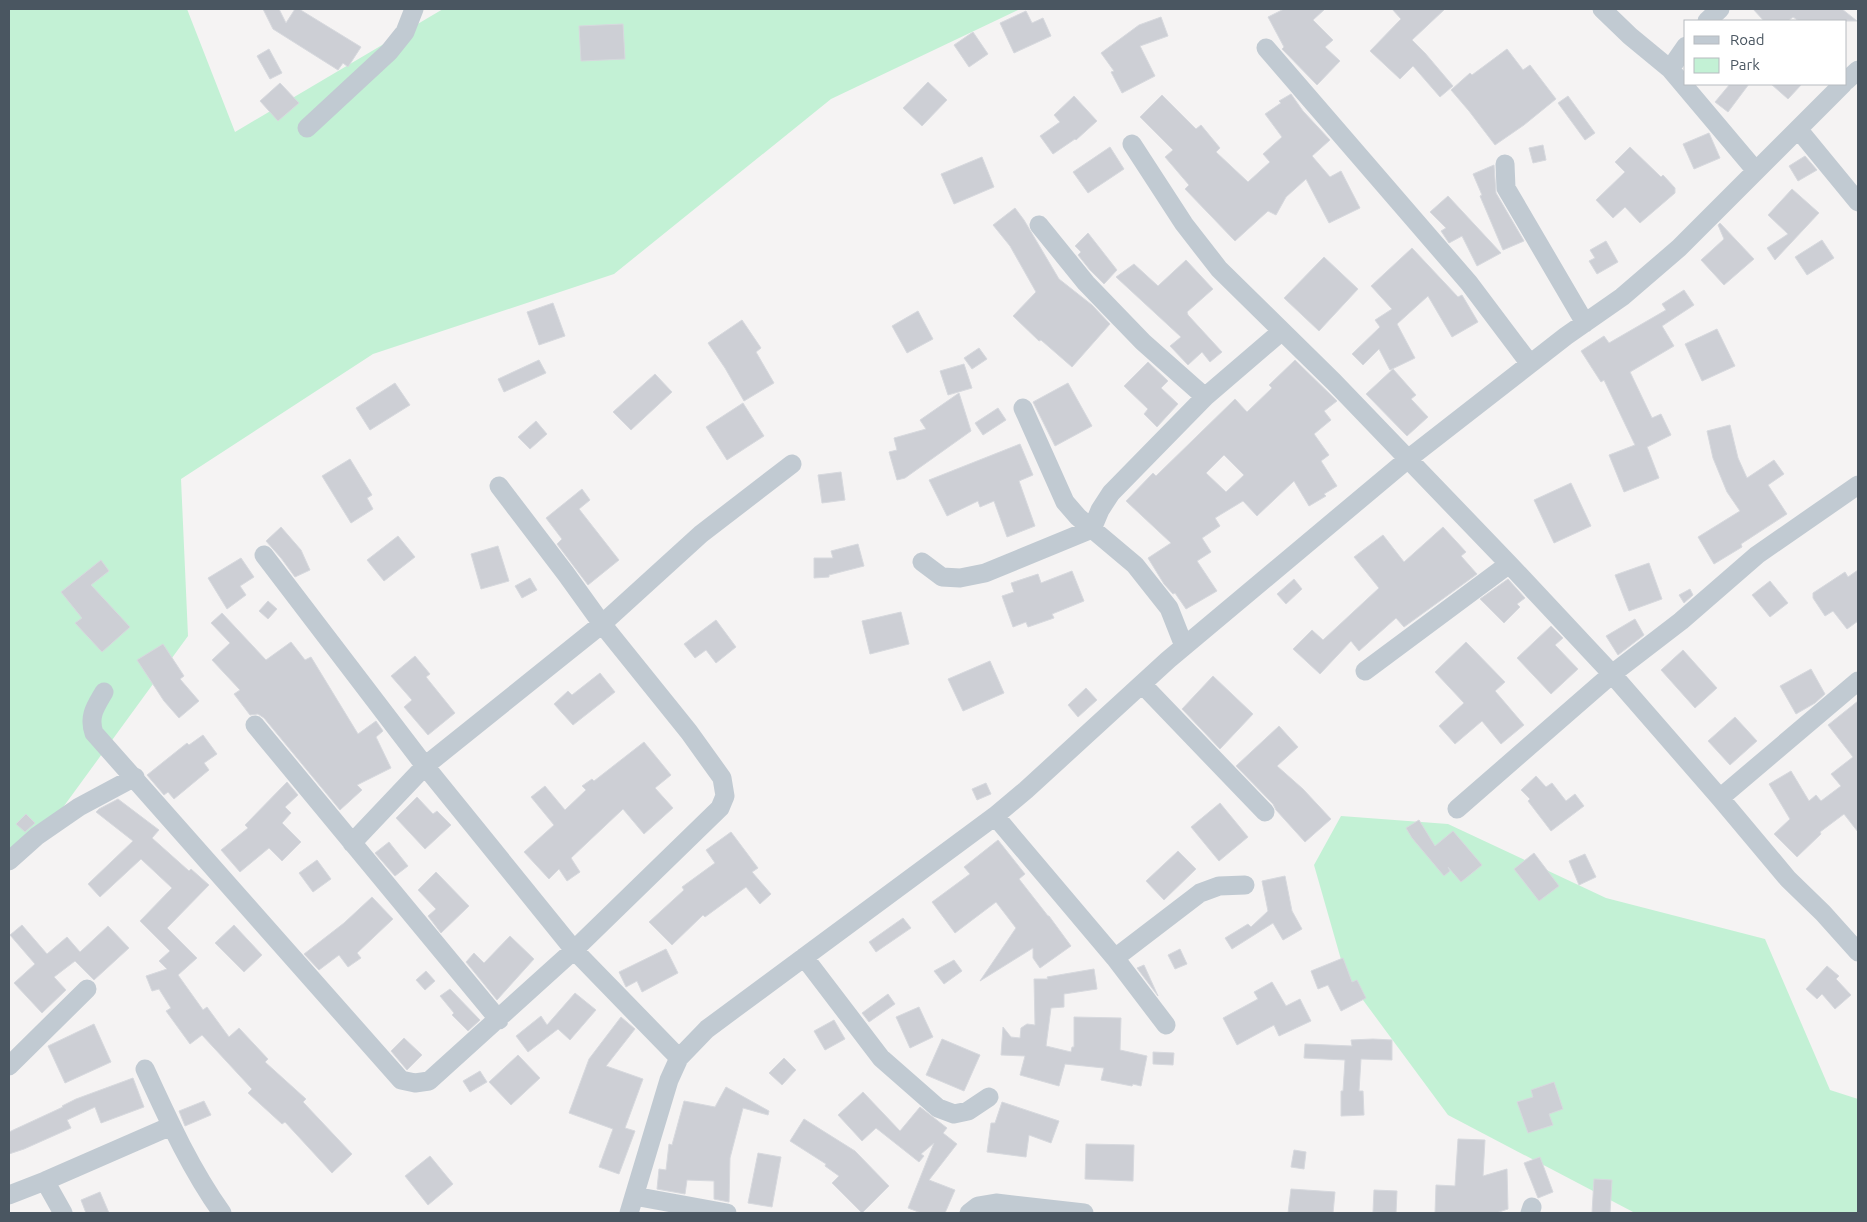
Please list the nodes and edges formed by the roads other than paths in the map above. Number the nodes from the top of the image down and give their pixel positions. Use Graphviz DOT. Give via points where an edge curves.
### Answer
graph roads {
  1 [pos="414,9"];
  2 [pos="1602,9"];
  3 [pos="1720,9"];
  4 [pos="1708,20"];
  5 [pos="1266,48"];
  6 [pos="1684,49"];
  7 [pos="1670,70"];
  8 [pos="1858,70"];
  9 [pos="1847,81"];
  10 [pos="1843,85"];
  11 [pos="307,128"];
  12 [pos="1798,129"];
  13 [pos="1132,144"];
  14 [pos="1505,164"];
  15 [pos="1756,171"];
  16 [pos="1858,202"];
  17 [pos="1039,225"];
  18 [pos="1585,323"];
  19 [pos="1282,331"];
  20 [pos="1530,364"];
  21 [pos="1205,398"];
  22 [pos="1023,408"];
  23 [pos="1408,459"];
  24 [pos="792,464"];
  25 [pos="1858,485"];
  26 [pos="499,486"];
  27 [pos="1092,529"];
  28 [pos="264,555"];
  29 [pos="922,562"];
  30 [pos="1509,564"];
  31 [pos="602,624"];
  32 [pos="1184,646"];
  33 [pos="1365,671"];
  34 [pos="1612,674"];
  35 [pos="1858,681"];
  36 [pos="1142,684"];
  37 [pos="104,692"];
  38 [pos="255,725"];
  39 [pos="424,766"];
  40 [pos="135,777"];
  41 [pos="1720,798"];
  42 [pos="1457,809"];
  43 [pos="1265,812"];
  44 [pos="995,816"];
  45 [pos="352,843"];
  46 [pos="9,861"];
  47 [pos="1245,885"];
  48 [pos="574,950"];
  49 [pos="1858,952"];
  50 [pos="804,957"];
  51 [pos="1115,958"];
  52 [pos="87,989"];
  53 [pos="499,1020"];
  54 [pos="1166,1025"];
  55 [pos="679,1058"];
  56 [pos="9,1066"];
  57 [pos="145,1069"];
  58 [pos="989,1097"];
  59 [pos="171,1126"];
  60 [pos="45,1181"];
  61 [pos="9,1195"];
  62 [pos="632,1204"];
  63 [pos="63,1213"];
  64 [pos="222,1213"];
  65 [pos="727,1213"];
  66 [pos="969,1213"];
  67 [pos="1084,1213"];
  1 -- 11 [label="street" via="405,32 389,52"];
  2 -- 7 [label="street"];
  3 -- 4 [label="street"];
  5 -- 20 [label="street" via="1469,283"];
  6 -- 7 [label="street"];
  7 -- 15 [label="street"];
  8 -- 9 [label="street"];
  10 -- 12 [label="street"];
  12 -- 15 [label="street"];
  12 -- 16 [label="street"];
  13 -- 19 [label="street" via="1184,224 1219,269"];
  14 -- 18 [label="street" via="1506,188"];
  15 -- 18 [label="street" via="1679,248 1622,297"];
  17 -- 21 [label="street" via="1086,283 1136,336"];
  18 -- 20 [label="street"];
  19 -- 21 [label="street"];
  19 -- 23 [label="street"];
  20 -- 23 [label="street"];
  21 -- 27 [label="street" via="1111,493"];
  22 -- 27 [label="street" via="1065,502"];
  23 -- 30 [label="street"];
  23 -- 32 [label="street"];
  24 -- 31 [label="street" via="701,534"];
  25 -- 34 [label="street" via="1758,555 1681,621"];
  26 -- 31 [label="street"];
  27 -- 29 [label="street" via="986,573 960,578 942,577"];
  27 -- 32 [label="street" via="1135,565 1169,608"];
  28 -- 39 [label="street"];
  30 -- 33 [label="street"];
  30 -- 34 [label="street"];
  31 -- 39 [label="street"];
  31 -- 48 [label="street" via="690,732 722,778 725,796 720,808"];
  32 -- 36 [label="street"];
  34 -- 41 [label="street"];
  34 -- 42 [label="street"];
  35 -- 41 [label="street"];
  36 -- 43 [label="street"];
  36 -- 44 [label="street"];
  37 -- 40 [label="street" via="92,712 94,733"];
  38 -- 45 [label="street"];
  39 -- 45 [label="street"];
  39 -- 48 [label="street"];
  40 -- 46 [label="street" via="78,807"];
  40 -- 53 [label="street" via="401,1080 429,1081"];
  41 -- 49 [label="street" via="1788,879"];
  44 -- 50 [label="street"];
  44 -- 51 [label="street"];
  45 -- 53 [label="street"];
  47 -- 51 [label="street" via="1219,886 1200,893"];
  48 -- 53 [label="street"];
  48 -- 55 [label="street"];
  50 -- 55 [label="street" via="707,1029"];
  50 -- 58 [label="street" via="881,1058 938,1108 954,1114 968,1111"];
  51 -- 54 [label="street"];
  52 -- 56 [label="street"];
  55 -- 62 [label="street" via="669,1080"];
  57 -- 59 [label="street"];
  59 -- 60 [label="street"];
  59 -- 64 [label="street" via="202,1185"];
  60 -- 61 [label="street"];
  60 -- 63 [label="street"];
  62 -- 65 [label="street"];
  66 -- 67 [label="street" via="978,1206 996,1204"];
}
